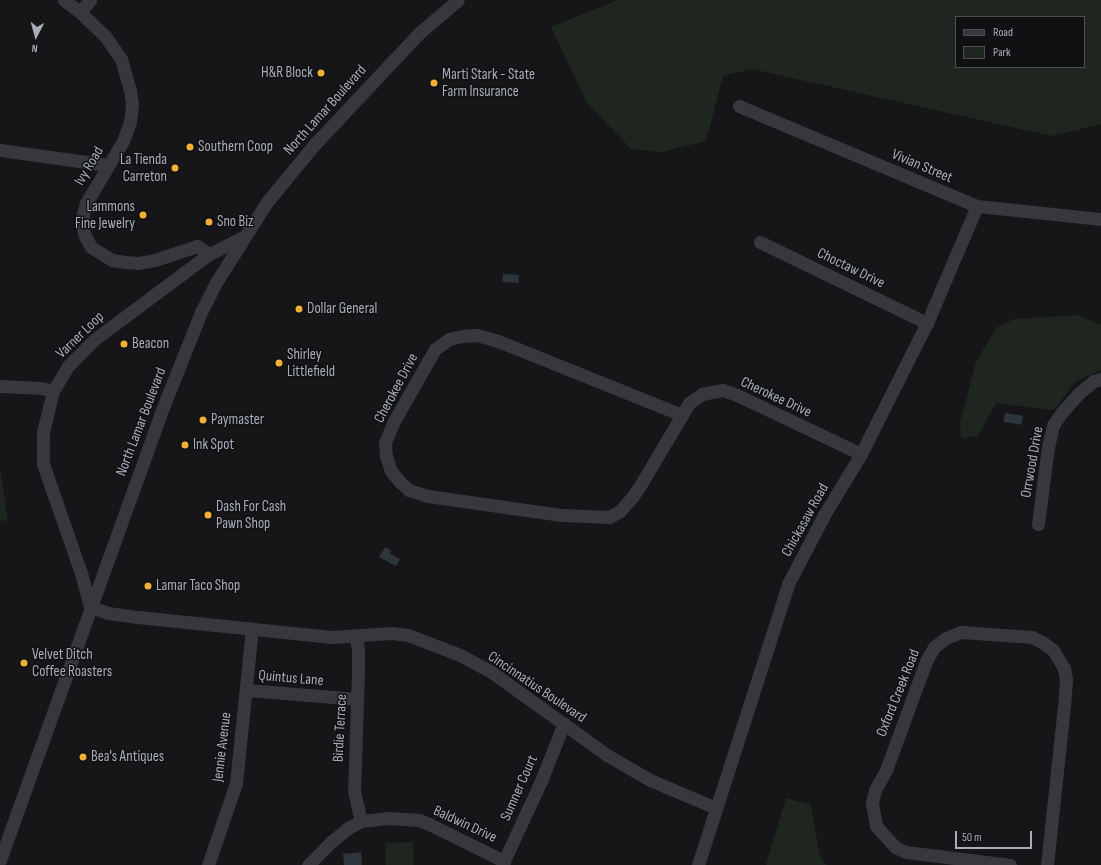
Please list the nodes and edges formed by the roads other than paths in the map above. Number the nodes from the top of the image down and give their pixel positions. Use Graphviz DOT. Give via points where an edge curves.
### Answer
graph roads {
  1 [pos="64,0"];
  2 [pos="90,0"];
  3 [pos="458,0"];
  4 [pos="80,12"];
  5 [pos="739,106"];
  6 [pos="0,150"];
  7 [pos="108,165"];
  8 [pos="976,206"];
  9 [pos="1101,219"];
  10 [pos="243,237"];
  11 [pos="760,242"];
  12 [pos="209,254"];
  13 [pos="927,323"];
  14 [pos="1101,379"];
  15 [pos="0,386"];
  16 [pos="52,391"];
  17 [pos="682,415"];
  18 [pos="861,454"];
  19 [pos="1038,524"];
  20 [pos="90,607"];
  21 [pos="252,629"];
  22 [pos="356,636"];
  23 [pos="246,690"];
  24 [pos="357,699"];
  25 [pos="564,723"];
  26 [pos="716,808"];
  27 [pos="361,820"];
  28 [pos="0,860"];
  29 [pos="503,863"];
  30 [pos="208,865"];
  31 [pos="308,865"];
  32 [pos="698,865"];
  33 [pos="1010,865"];
  34 [pos="1047,865"];
  1 -- 4 [label="street, Ivy Road"];
  2 -- 4 [label="street"];
  3 -- 10 [label="street, North Lamar Boulevard" via="418,34 329,129 267,202"];
  4 -- 7 [label="street, Ivy Road" via="105,36 121,59 130,90 130,122 123,141"];
  5 -- 8 [label="street, Vivian Street"];
  6 -- 7 [label="street"];
  7 -- 12 [label="street, Ivy Road" via="86,203 83,214 82,225 91,247 112,260 131,262 156,260 197,246"];
  8 -- 9 [label="street, Vivian Street"];
  8 -- 13 [label="street, Chickasaw Road"];
  10 -- 12 [label="street, Varner Loop"];
  10 -- 20 [label="street, North Lamar Boulevard" via="201,312 159,417"];
  11 -- 13 [label="street, Choctaw Drive"];
  12 -- 16 [label="street, Varner Loop" via="95,339 68,366"];
  13 -- 18 [label="street, Chickasaw Road"];
  14 -- 19 [label="street, Orrwood Drive" via="1094,381 1079,393 1053,426"];
  15 -- 16 [label="street" via="42,388"];
  16 -- 20 [label="street, Varner Loop" via="43,432 43,464"];
  17 -- 17 [label="street, Cherokee Drive" via="498,341 477,335 462,336 449,339 435,349 393,423 386,443 386,456 400,482 409,490 428,496 561,515 608,517 627,504"];
  17 -- 18 [label="street, Cherokee Drive" via="689,403 702,394 724,390"];
  18 -- 26 [label="street, Chickasaw Road" via="824,515 788,584"];
  20 -- 21 [label="street, Cincinnatius Boulevard" via="108,613"];
  20 -- 28 [label="street, North Lamar Boulevard"];
  21 -- 22 [label="street, Cincinnatius Boulevard" via="332,637"];
  21 -- 23 [label="street, Jennie Avenue"];
  22 -- 24 [label="street, Birdie Terrace"];
  22 -- 25 [label="street, Cincinnatius Boulevard" via="408,634 430,642 490,671"];
  23 -- 24 [label="street, Quintus Lane"];
  23 -- 30 [label="street, Jennie Avenue" via="236,783"];
  24 -- 27 [label="street, Birdie Terrace" via="354,791"];
  25 -- 26 [label="street, Cincinnatius Boulevard" via="607,755 650,780"];
  25 -- 29 [label="street, Sumner Court" via="541,781"];
  26 -- 32 [label="street, Chickasaw Road"];
  27 -- 29 [label="street, Baldwin Drive" via="419,820"];
  27 -- 31 [label="street, Baldwin Drive" via="332,841"];
  33 -- 34 [label="street, Oxford Creek Road" via="906,852 895,847 876,826 872,803 875,790 886,770 926,661 934,647 946,638 961,632 1032,637 1052,650 1064,668 1064,706"];
}
